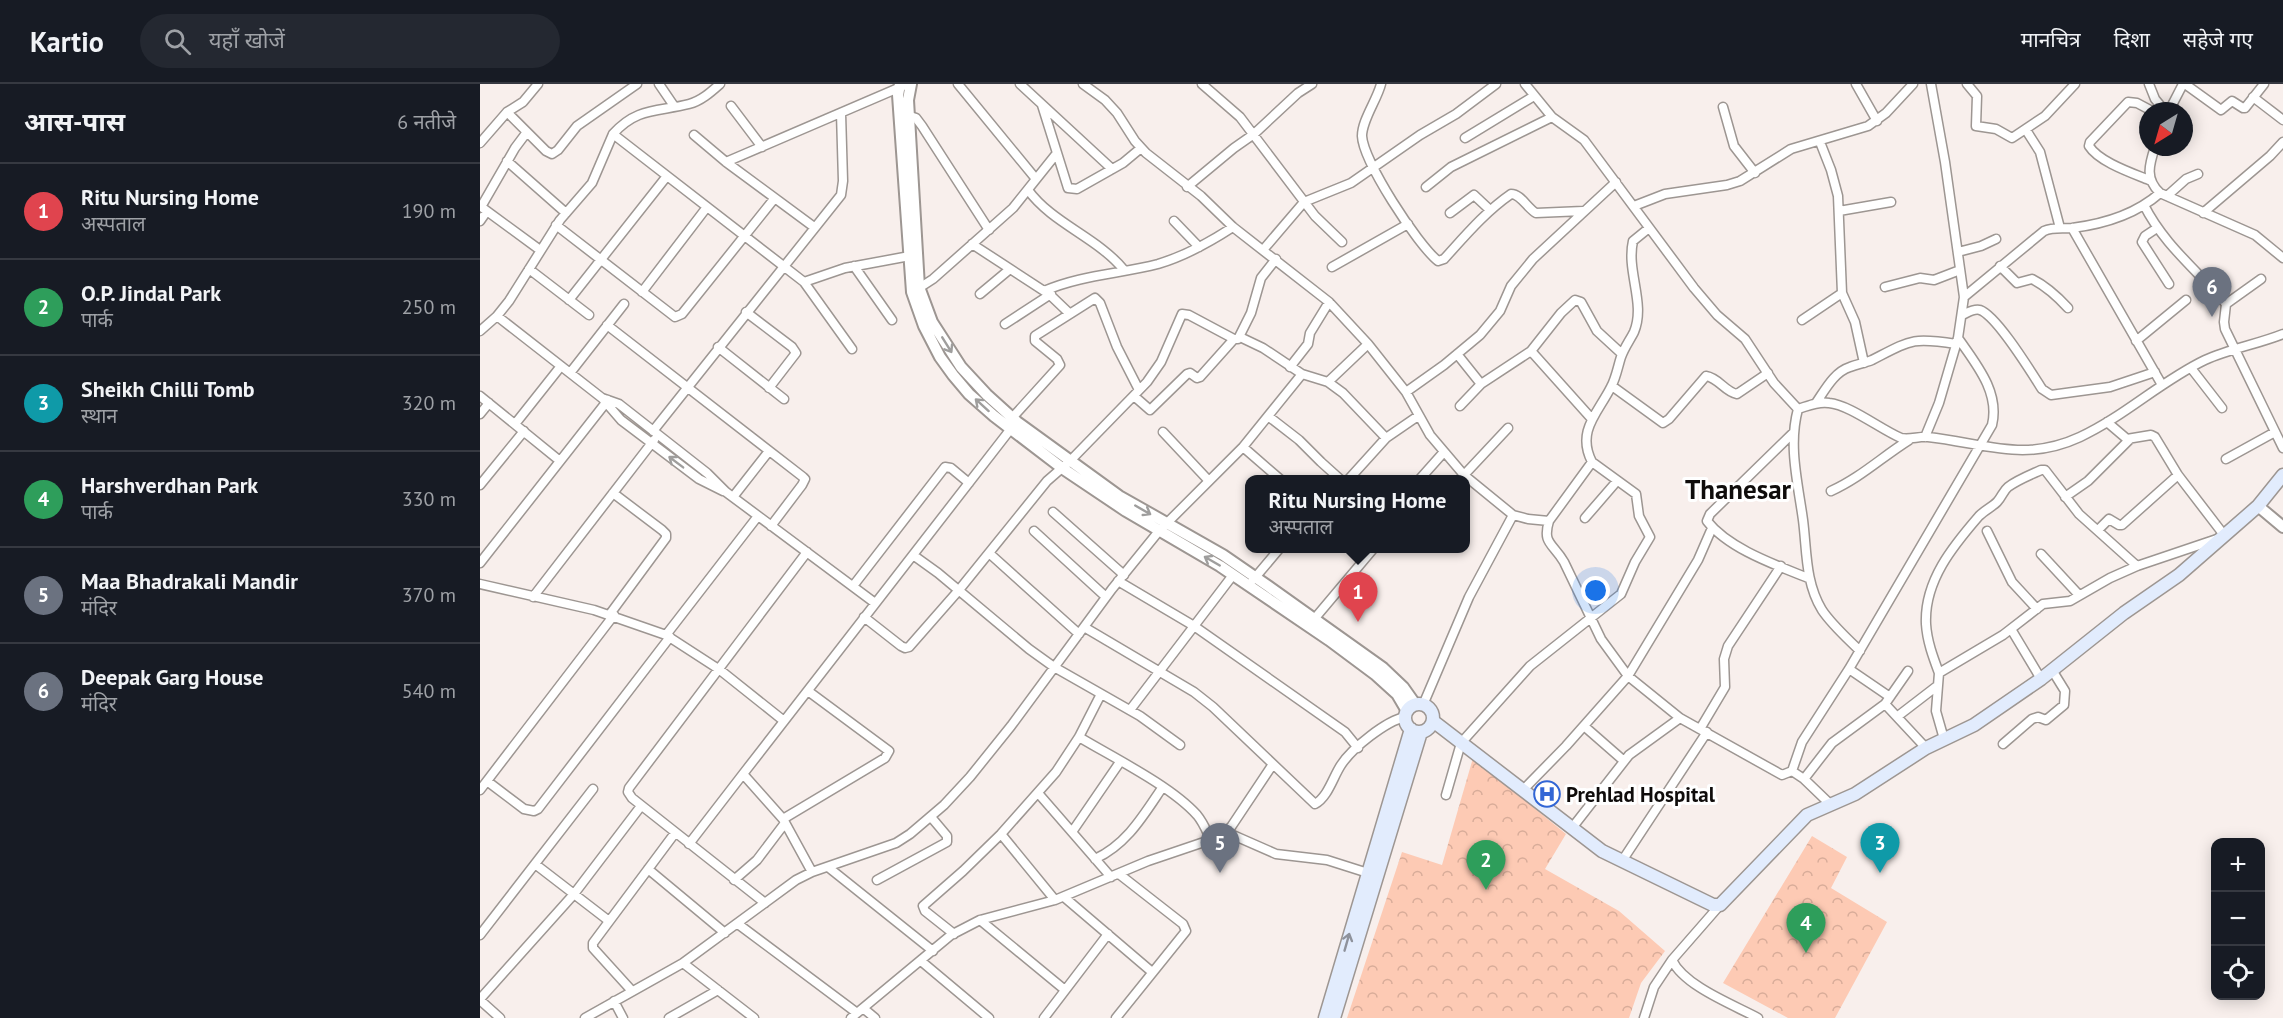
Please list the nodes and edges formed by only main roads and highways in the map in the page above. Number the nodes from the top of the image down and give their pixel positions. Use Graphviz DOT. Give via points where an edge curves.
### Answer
graph roads {
  1 [pos="2283,475"];
  2 [pos="1433,721"];
  3 [pos="1416,730"];
  4 [pos="1325,1018"];
  5 [pos="1334,1018"];
  1 -- 2 [label="main road" via="2258,506 2179,575 2041,679 1974,725 1926,748 1855,794 1807,815 1720,905 1602,851"];
  2 -- 3 [label="main road" via="1429,728"];
  2 -- 3 [label="main road" via="1430,709 1413,709 1406,723"];
  4 -- 3 [label="main road, one-way"];
  3 -- 5 [label="main road"];
}
